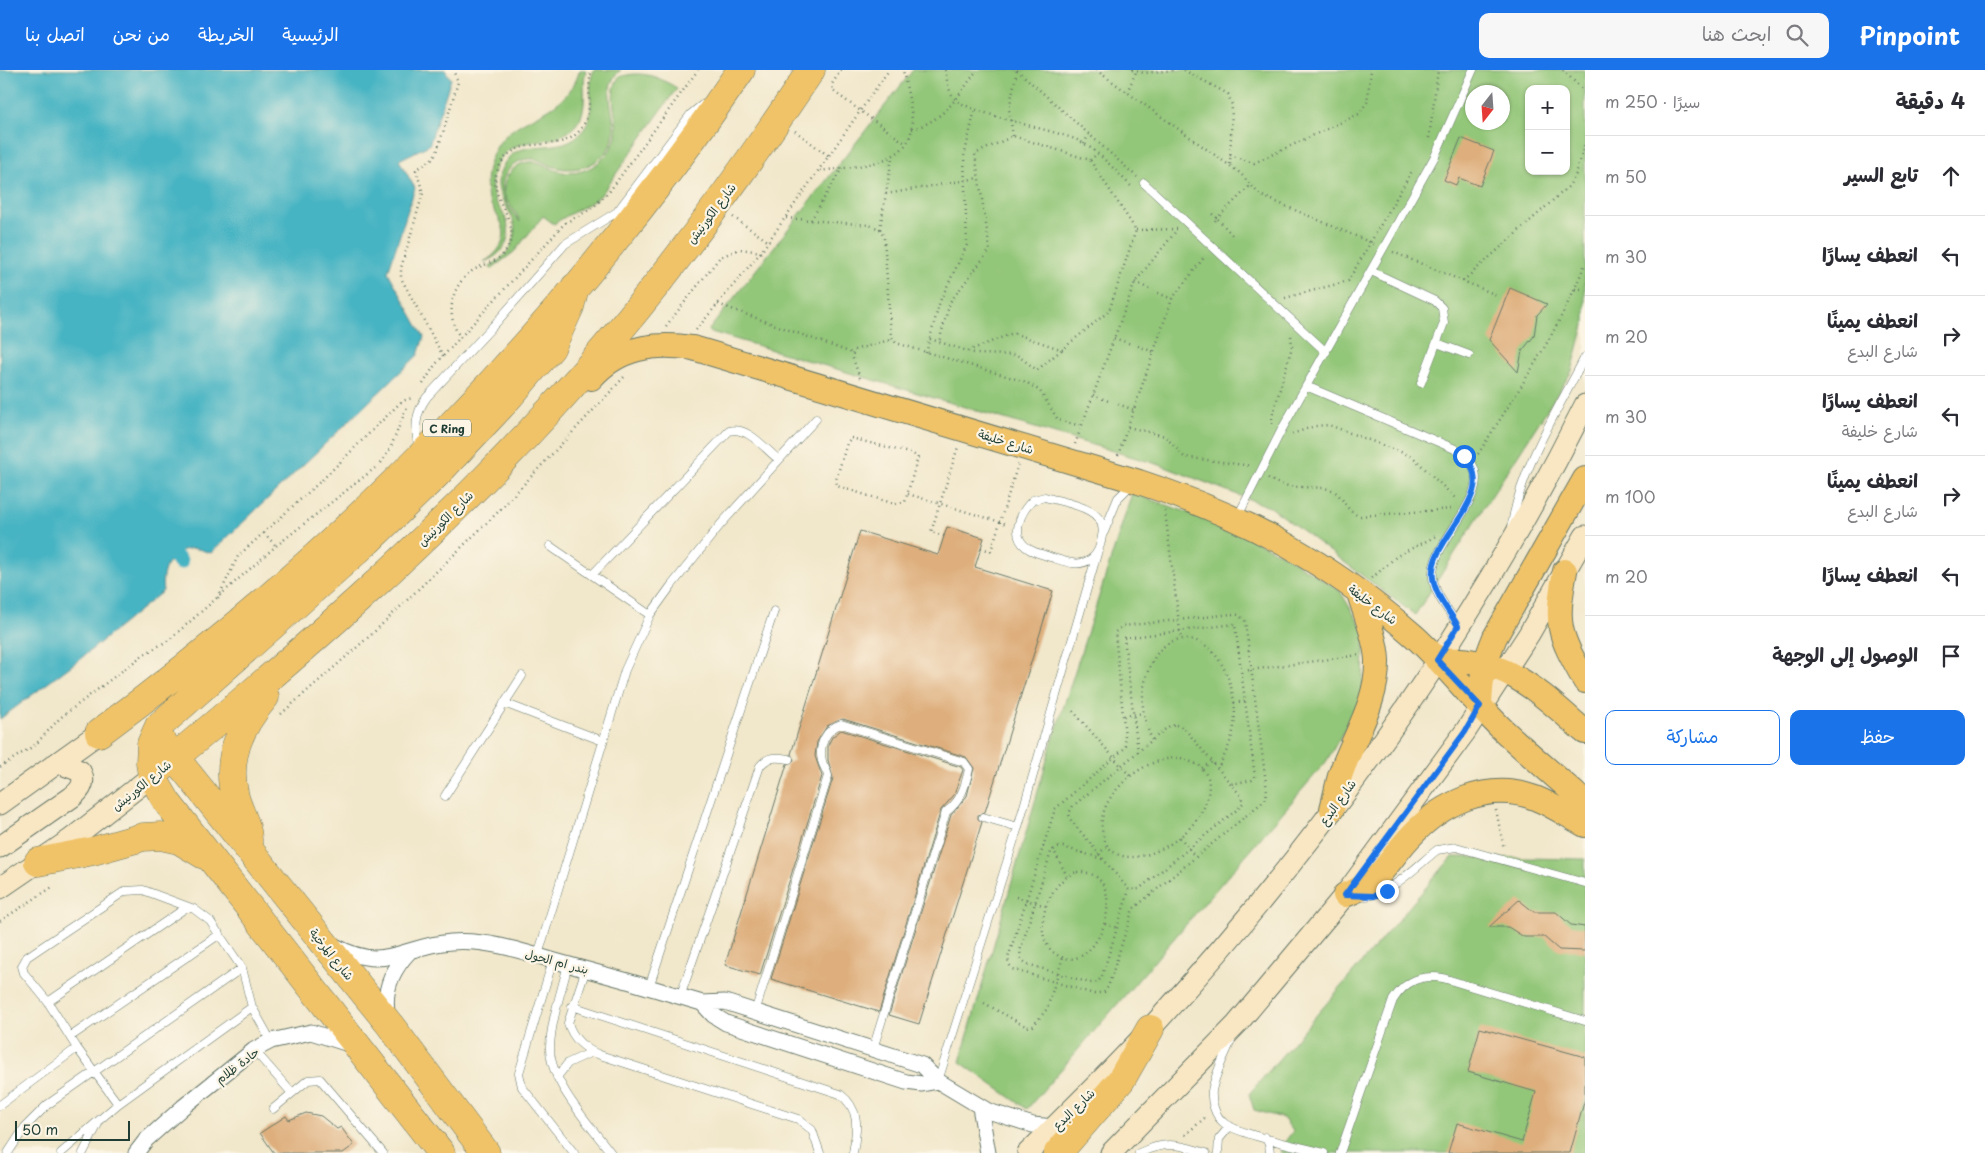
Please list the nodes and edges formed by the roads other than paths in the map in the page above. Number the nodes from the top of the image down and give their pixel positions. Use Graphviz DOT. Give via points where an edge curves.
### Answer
graph roads {
  1 [pos="811,70"];
  2 [pos="1473,70"];
  3 [pos="737,76"];
  4 [pos="1144,183"];
  5 [pos="1371,271"];
  6 [pos="575,287"];
  7 [pos="1437,343"];
  8 [pos="1326,352"];
  9 [pos="1469,355"];
  10 [pos="1585,358"];
  11 [pos="1420,383"];
  12 [pos="1306,386"];
  13 [pos="1585,405"];
  14 [pos="551,410"];
  15 [pos="816,419"];
  16 [pos="420,455"];
  17 [pos="778,459"];
  18 [pos="1585,479"];
  19 [pos="1138,482"];
  20 [pos="1237,518"];
  21 [pos="1102,536"];
  22 [pos="1585,536"];
  23 [pos="1510,542"];
  24 [pos="550,546"];
  25 [pos="1097,554"];
  26 [pos="1565,571"];
  27 [pos="592,575"];
  28 [pos="1359,593"];
  29 [pos="774,611"];
  30 [pos="650,615"];
  31 [pos="1458,626"];
  32 [pos="1437,660"];
  33 [pos="289,663"];
  34 [pos="1495,667"];
  35 [pos="522,676"];
  36 [pos="1585,681"];
  37 [pos="504,703"];
  38 [pos="1480,706"];
  39 [pos="1585,732"];
  40 [pos="99,733"];
  41 [pos="153,736"];
  42 [pos="603,740"];
  43 [pos="176,756"];
  44 [pos="789,759"];
  45 [pos="59,762"];
  46 [pos="152,776"];
  47 [pos="445,796"];
  48 [pos="1585,803"];
  49 [pos="0,804"];
  50 [pos="1332,809"];
  51 [pos="983,817"];
  52 [pos="1585,826"];
  53 [pos="1018,828"];
  54 [pos="0,847"];
  55 [pos="248,850"];
  56 [pos="212,860"];
  57 [pos="38,862"];
  58 [pos="1585,883"];
  59 [pos="0,888"];
  60 [pos="1345,895"];
  61 [pos="186,907"];
  62 [pos="220,934"];
  63 [pos="318,937"];
  64 [pos="410,952"];
  65 [pos="538,956"];
  66 [pos="561,962"];
  67 [pos="242,968"];
  68 [pos="586,969"];
  69 [pos="649,987"];
  70 [pos="680,997"];
  71 [pos="48,1002"];
  72 [pos="702,1003"];
  73 [pos="572,1006"];
  74 [pos="252,1007"];
  75 [pos="755,1012"];
  76 [pos="1585,1021"];
  77 [pos="1237,1024"];
  78 [pos="390,1025"];
  79 [pos="1150,1029"];
  80 [pos="70,1037"];
  81 [pos="271,1041"];
  82 [pos="77,1048"];
  83 [pos="359,1048"];
  84 [pos="873,1049"];
  85 [pos="254,1050"];
  86 [pos="592,1052"];
  87 [pos="95,1073"];
  88 [pos="557,1077"];
  89 [pos="938,1081"];
  90 [pos="291,1092"];
  91 [pos="118,1104"];
  92 [pos="0,1105"];
  93 [pos="980,1107"];
  94 [pos="273,1109"];
  95 [pos="99,1122"];
  96 [pos="1230,1126"];
  97 [pos="1265,1137"];
  98 [pos="1056,1140"];
  99 [pos="8,1153"];
  100 [pos="61,1153"];
  101 [pos="82,1153"];
  102 [pos="136,1153"];
  103 [pos="383,1153"];
  104 [pos="442,1153"];
  105 [pos="486,1153"];
  106 [pos="574,1153"];
  107 [pos="611,1153"];
  108 [pos="820,1153"];
  109 [pos="853,1153"];
  110 [pos="988,1153"];
  111 [pos="1028,1153"];
  112 [pos="1111,1153"];
  113 [pos="1139,1153"];
  114 [pos="1206,1153"];
  115 [pos="1218,1153"];
  116 [pos="1270,1153"];
  117 [pos="1324,1153"];
  118 [pos="1340,1153"];
  1 -- 14 [label="highway, شارع الكورنيش" via="663,277"];
  2 -- 5 [label="lane" via="1442,141"];
  3 -- 6 [label="highway, C Ring" via="667,173"];
  3 -- 16 [label="lane" via="691,114 617,212 561,247 426,397 416,423"];
  4 -- 8 [label="lane"];
  5 -- 7 [label="lane" via="1439,304 1445,318"];
  5 -- 8 [label="lane"];
  6 -- 16 [label="highway, C Ring" via="490,383"];
  6 -- 41 [label="highway" via="570,307 551,348 502,405 368,541 211,682 166,718"];
  7 -- 9 [label="lane"];
  7 -- 11 [label="lane"];
  8 -- 12 [label="lane"];
  10 -- 23 [label="lane" via="1528,470 1516,503"];
  12 -- 20 [label="lane"];
  12 -- 31 [label="lane" via="1454,449 1472,464 1475,482 1465,508 1437,558 1432,578"];
  13 -- 23 [label="main road, شارع البدع"];
  14 -- 19 [label="main road, شارع خليفة" via="573,396 600,367 623,353 650,346 678,346 707,351"];
  14 -- 33 [label="highway, شارع الكورنيش" via="404,560"];
  15 -- 17 [label="lane"];
  16 -- 40 [label="highway, C Ring" via="253,611 157,691"];
  17 -- 27 [label="lane" via="747,433 735,429 730,431"];
  17 -- 30 [label="lane" via="721,524"];
  18 -- 34 [label="main road" via="1506,618"];
  19 -- 20 [label="main road, شارع خليفة"];
  19 -- 21 [label="lane" via="1118,498"];
  20 -- 28 [label="main road, شارع خليفة" via="1319,564"];
  21 -- 25 [label="lane"];
  21 -- 25 [label="lane" via="1102,523 1091,511 1045,498 1030,503 1021,516 1019,538 1030,550 1074,564 1086,562"];
  22 -- 26 [label="main road"];
  23 -- 31 [label="main road, شارع البدع"];
  24 -- 27 [label="lane"];
  25 -- 53 [label="lane"];
  26 -- 34 [label="main road" via="1530,634"];
  26 -- 36 [label="main road" via="1559,603 1561,636"];
  27 -- 30 [label="lane"];
  28 -- 32 [label="main road, شارع خليفة" via="1416,638"];
  28 -- 50 [label="main road" via="1377,658 1375,680 1361,730 1340,776"];
  29 -- 69 [label="lane"];
  30 -- 42 [label="lane" via="625,670"];
  31 -- 32 [label="main road, شارع البدع"];
  32 -- 34 [label="main road" via="1466,659"];
  32 -- 38 [label="main road, شارع خليفة"];
  32 -- 50 [label="main road, شارع البدع"];
  33 -- 43 [label="highway, شارع الكورنيش"];
  33 -- 55 [label="highway" via="247,720 235,745 231,776 247,833"];
  34 -- 38 [label="main road" via="1481,677"];
  34 -- 39 [label="main road" via="1530,684"];
  35 -- 37 [label="lane"];
  37 -- 42 [label="lane"];
  37 -- 47 [label="lane"];
  38 -- 48 [label="main road, شارع خليفة"];
  38 -- 60 [label="main road" via="1465,732"];
  40 -- 41 [label="highway" via="131,730"];
  40 -- 45 [label="main road, C Ring"];
  41 -- 43 [label="highway, شارع المرخية"];
  41 -- 46 [label="highway" via="149,753"];
  42 -- 65 [label="lane"];
  43 -- 46 [label="highway, شارع الكورنيش"];
  43 -- 55 [label="highway, شارع المرخية"];
  44 -- 70 [label="lane" via="773,757 760,766"];
  45 -- 49 [label="main road, C Ring"];
  45 -- 54 [label="main road" via="80,771 82,786 72,797"];
  46 -- 56 [label="highway" via="167,802"];
  46 -- 57 [label="main road, شارع الكورنيش"];
  50 -- 79 [label="main road, شارع البدع" via="1231,937"];
  51 -- 53 [label="lane"];
  52 -- 60 [label="main road" via="1565,812 1534,798 1506,792 1479,794 1440,810 1409,838 1375,880"];
  53 -- 89 [label="lane"];
  55 -- 63 [label="highway, شارع المرخية"];
  56 -- 57 [label="highway" via="178,840 161,836 143,837"];
  56 -- 83 [label="highway"];
  57 -- 59 [label="main road, شارع الكورنيش"];
  58 -- 60 [label="lane" via="1456,847 1437,850 1387,891 1374,896"];
  60 -- 77 [label="main road"];
  61 -- 62 [label="lane" via="205,917"];
  61 -- 71 [label="lane"];
  61 -- 71 [label="lane" via="143,890 124,891 27,957 22,966 24,973"];
  62 -- 67 [label="lane"];
  62 -- 80 [label="lane"];
  63 -- 64 [label="street, بندر ام الحول" via="365,959"];
  63 -- 78 [label="highway, شارع المرخية"];
  64 -- 65 [label="street, بندر ام الحول" via="450,942 471,942"];
  64 -- 78 [label="street" via="388,984 386,1000"];
  65 -- 66 [label="street, بندر ام الحول"];
  66 -- 68 [label="street, بندر ام الحول"];
  66 -- 88 [label="lane" via="550,1043"];
  66 -- 106 [label="lane" via="518,1073 522,1086"];
  67 -- 74 [label="lane"];
  67 -- 87 [label="lane"];
  68 -- 69 [label="street, بندر ام الحول"];
  68 -- 73 [label="lane"];
  69 -- 70 [label="street, بندر ام الحول"];
  70 -- 72 [label="street, بندر ام الحول"];
  71 -- 80 [label="lane"];
  72 -- 75 [label="street, بندر ام الحول" via="725,1002"];
  72 -- 89 [label="street, بندر ام الحول" via="726,1023 906,1082"];
  73 -- 86 [label="lane" via="568,1023 571,1032"];
  73 -- 109 [label="lane" via="840,1094 852,1106 857,1118"];
  74 -- 81 [label="lane"];
  74 -- 91 [label="lane"];
  75 -- 84 [label="street, بندر ام الحول"];
  75 -- 84 [label="lane" via="828,776 822,761 822,748 832,727 841,724 964,762 969,769 961,798 946,812"];
  76 -- 118 [label="lane" via="1443,978 1433,976 1414,980 1405,985 1393,1000"];
  77 -- 96 [label="lane" via="1212,1092 1214,1109"];
  77 -- 112 [label="main road"];
  78 -- 105 [label="highway, شارع المرخية"];
  79 -- 98 [label="highway" via="1121,1080"];
  80 -- 82 [label="lane"];
  81 -- 83 [label="street, حادة ظلام" via="311,1032"];
  81 -- 85 [label="street, حادة ظلام"];
  82 -- 87 [label="lane"];
  82 -- 92 [label="lane"];
  83 -- 104 [label="highway"];
  84 -- 89 [label="street, بندر ام الحول" via="922,1065"];
  85 -- 90 [label="lane"];
  85 -- 102 [label="street, حادة ظلام" via="163,1124"];
  86 -- 88 [label="lane" via="568,1063"];
  86 -- 108 [label="lane" via="798,1119 816,1137"];
  87 -- 91 [label="lane"];
  87 -- 99 [label="lane" via="36,1116"];
  88 -- 107 [label="lane"];
  89 -- 93 [label="street, بندر ام الحول"];
  90 -- 94 [label="lane"];
  90 -- 103 [label="lane" via="312,1078 320,1080"];
  91 -- 95 [label="lane"];
  93 -- 98 [label="street, بندر ام الحول"];
  93 -- 110 [label="street"];
  95 -- 100 [label="lane"];
  95 -- 101 [label="lane"];
  96 -- 97 [label="lane"];
  96 -- 115 [label="lane" via="1219,1140"];
  97 -- 116 [label="lane" via="1270,1144"];
  97 -- 117 [label="lane"];
  98 -- 111 [label="main road, شارع البدع"];
  113 -- 114 [label="lane" via="1165,1144"];
}
